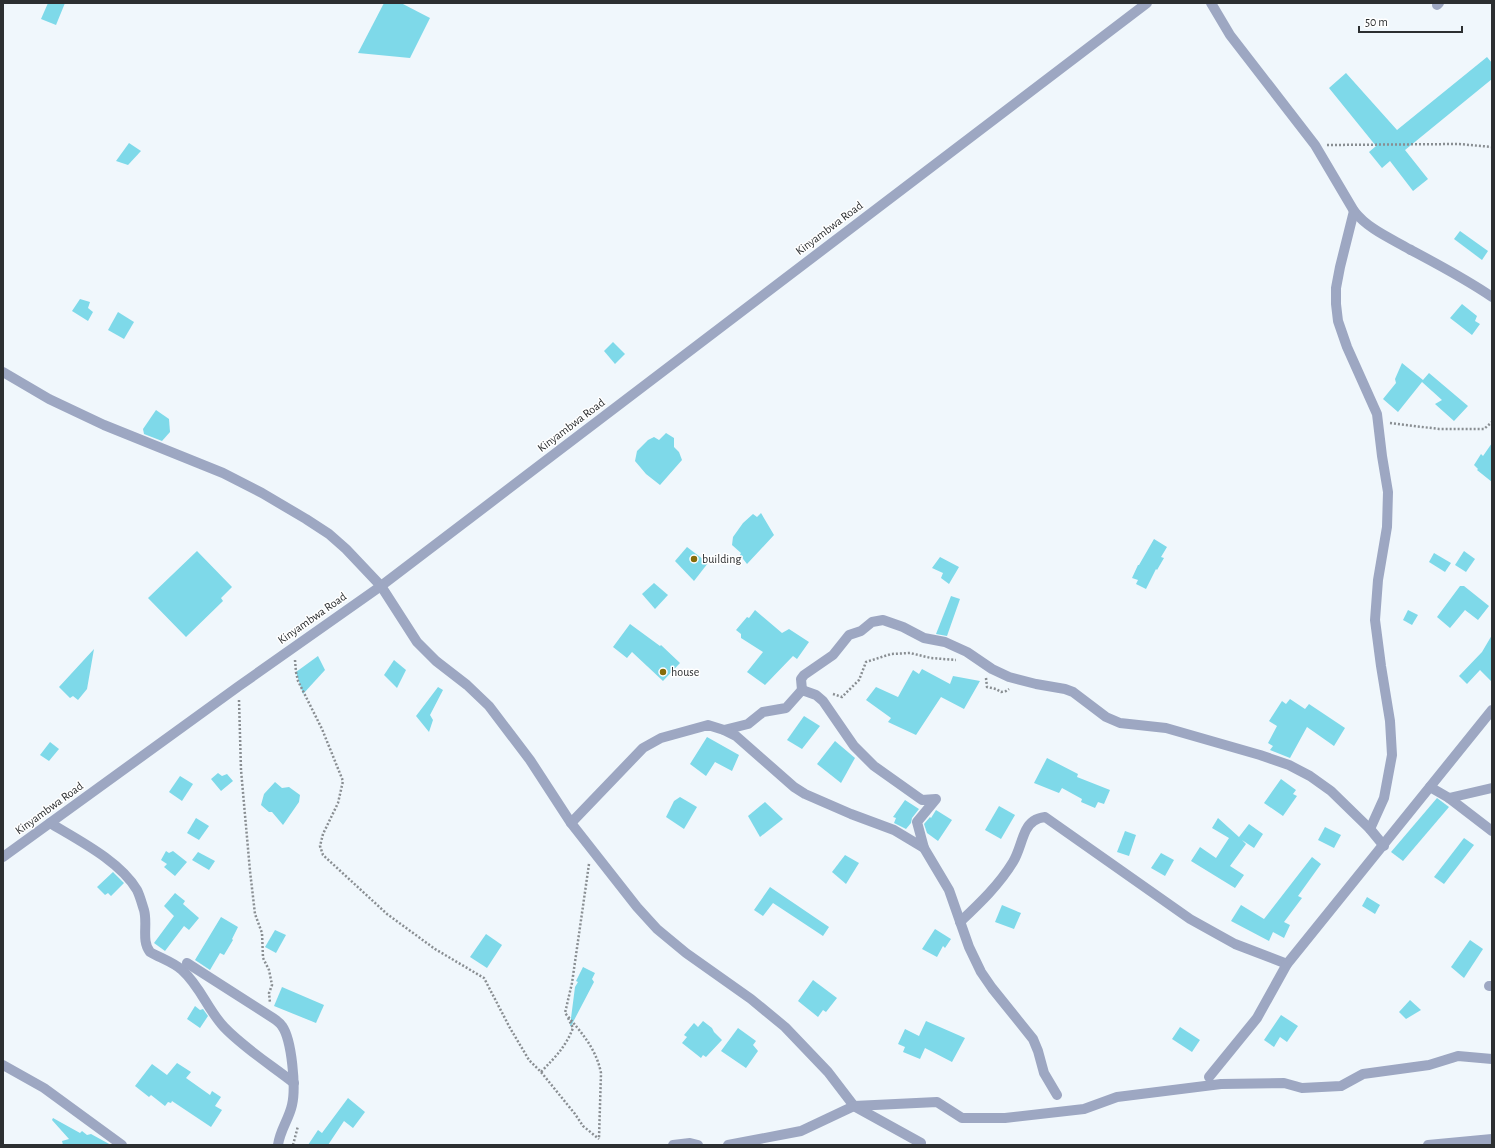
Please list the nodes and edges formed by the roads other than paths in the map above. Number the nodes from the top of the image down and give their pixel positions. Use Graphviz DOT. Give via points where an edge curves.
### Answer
graph roads {
  1 [pos="1147,3"];
  2 [pos="1211,3"];
  3 [pos="1354,211"];
  4 [pos="1492,297"];
  5 [pos="3,372"];
  6 [pos="381,586"];
  7 [pos="802,690"];
  8 [pos="1492,710"];
  9 [pos="724,730"];
  10 [pos="1430,787"];
  11 [pos="1492,788"];
  12 [pos="1449,798"];
  13 [pos="50,823"];
  14 [pos="572,823"];
  15 [pos="1370,829"];
  16 [pos="1492,831"];
  17 [pos="1384,846"];
  18 [pos="924,848"];
  19 [pos="3,857"];
  20 [pos="960,922"];
  21 [pos="187,963"];
  22 [pos="1287,964"];
  23 [pos="1492,1059"];
  24 [pos="3,1065"];
  25 [pos="1210,1077"];
  26 [pos="294,1083"];
  27 [pos="1057,1095"];
  28 [pos="854,1106"];
  29 [pos="1489,1141"];
  30 [pos="922,1143"];
  31 [pos="122,1145"];
  32 [pos="278,1145"];
  33 [pos="673,1145"];
  34 [pos="698,1145"];
  35 [pos="728,1145"];
  36 [pos="1428,1145"];
  1 -- 6 [label="street, Kinyambwa Road"];
  2 -- 3 [label="street" via="1230,35 1314,145"];
  3 -- 4 [label="street" via="1372,228"];
  3 -- 15 [label="street" via="1336,288 1338,321 1377,414 1388,492 1387,527 1378,580 1375,620 1390,721 1392,755 1384,798"];
  5 -- 6 [label="street" via="50,399 104,425 223,473 262,493 329,534"];
  6 -- 13 [label="street, Kinyambwa Road" via="295,645"];
  6 -- 14 [label="street" via="417,642 489,706 530,760"];
  7 -- 9 [label="street" via="786,708 763,712 748,724"];
  7 -- 15 [label="street" via="801,679 804,675 833,656 849,636 872,622 883,620 924,638 944,642 967,652 1008,678 1073,692 1106,717 1120,723 1166,728 1289,765 1331,791"];
  7 -- 18 [label="street" via="822,700 854,746 874,766 922,800 936,799 917,822"];
  8 -- 10 [label="street"];
  9 -- 14 [label="street" via="708,725 661,738 643,748"];
  9 -- 18 [label="street" via="736,736 805,794 894,830"];
  10 -- 12 [label="street"];
  10 -- 17 [label="street"];
  11 -- 12 [label="street"];
  12 -- 16 [label="street"];
  13 -- 19 [label="street, Kinyambwa Road"];
  13 -- 26 [label="street" via="100,854 124,875 137,890 144,910 147,924 145,942 150,952 180,968 192,980 224,1027"];
  14 -- 28 [label="street" via="657,929 751,999 785,1028 828,1072"];
  15 -- 17 [label="street"];
  17 -- 22 [label="street"];
  18 -- 20 [label="street" via="949,890"];
  20 -- 22 [label="street" via="1000,882 1014,860 1031,822 1045,817 1190,919 1235,944"];
  20 -- 27 [label="street" via="981,972 1033,1039 1044,1073"];
  21 -- 26 [label="street" via="282,1026 293,1065"];
  22 -- 25 [label="street" via="1257,1018"];
  23 -- 28 [label="street" via="1458,1056 1429,1065 1363,1074 1341,1086 1302,1088 1284,1082 1221,1084 1117,1097 1084,1109 1005,1118 962,1118 937,1102"];
  24 -- 31 [label="street" via="44,1088"];
  26 -- 32 [label="street" via="290,1116 282,1130"];
  28 -- 30 [label="street"];
  28 -- 35 [label="street" via="802,1131"];
  29 -- 36 [label="street"];
  33 -- 34 [label="street"];
}
